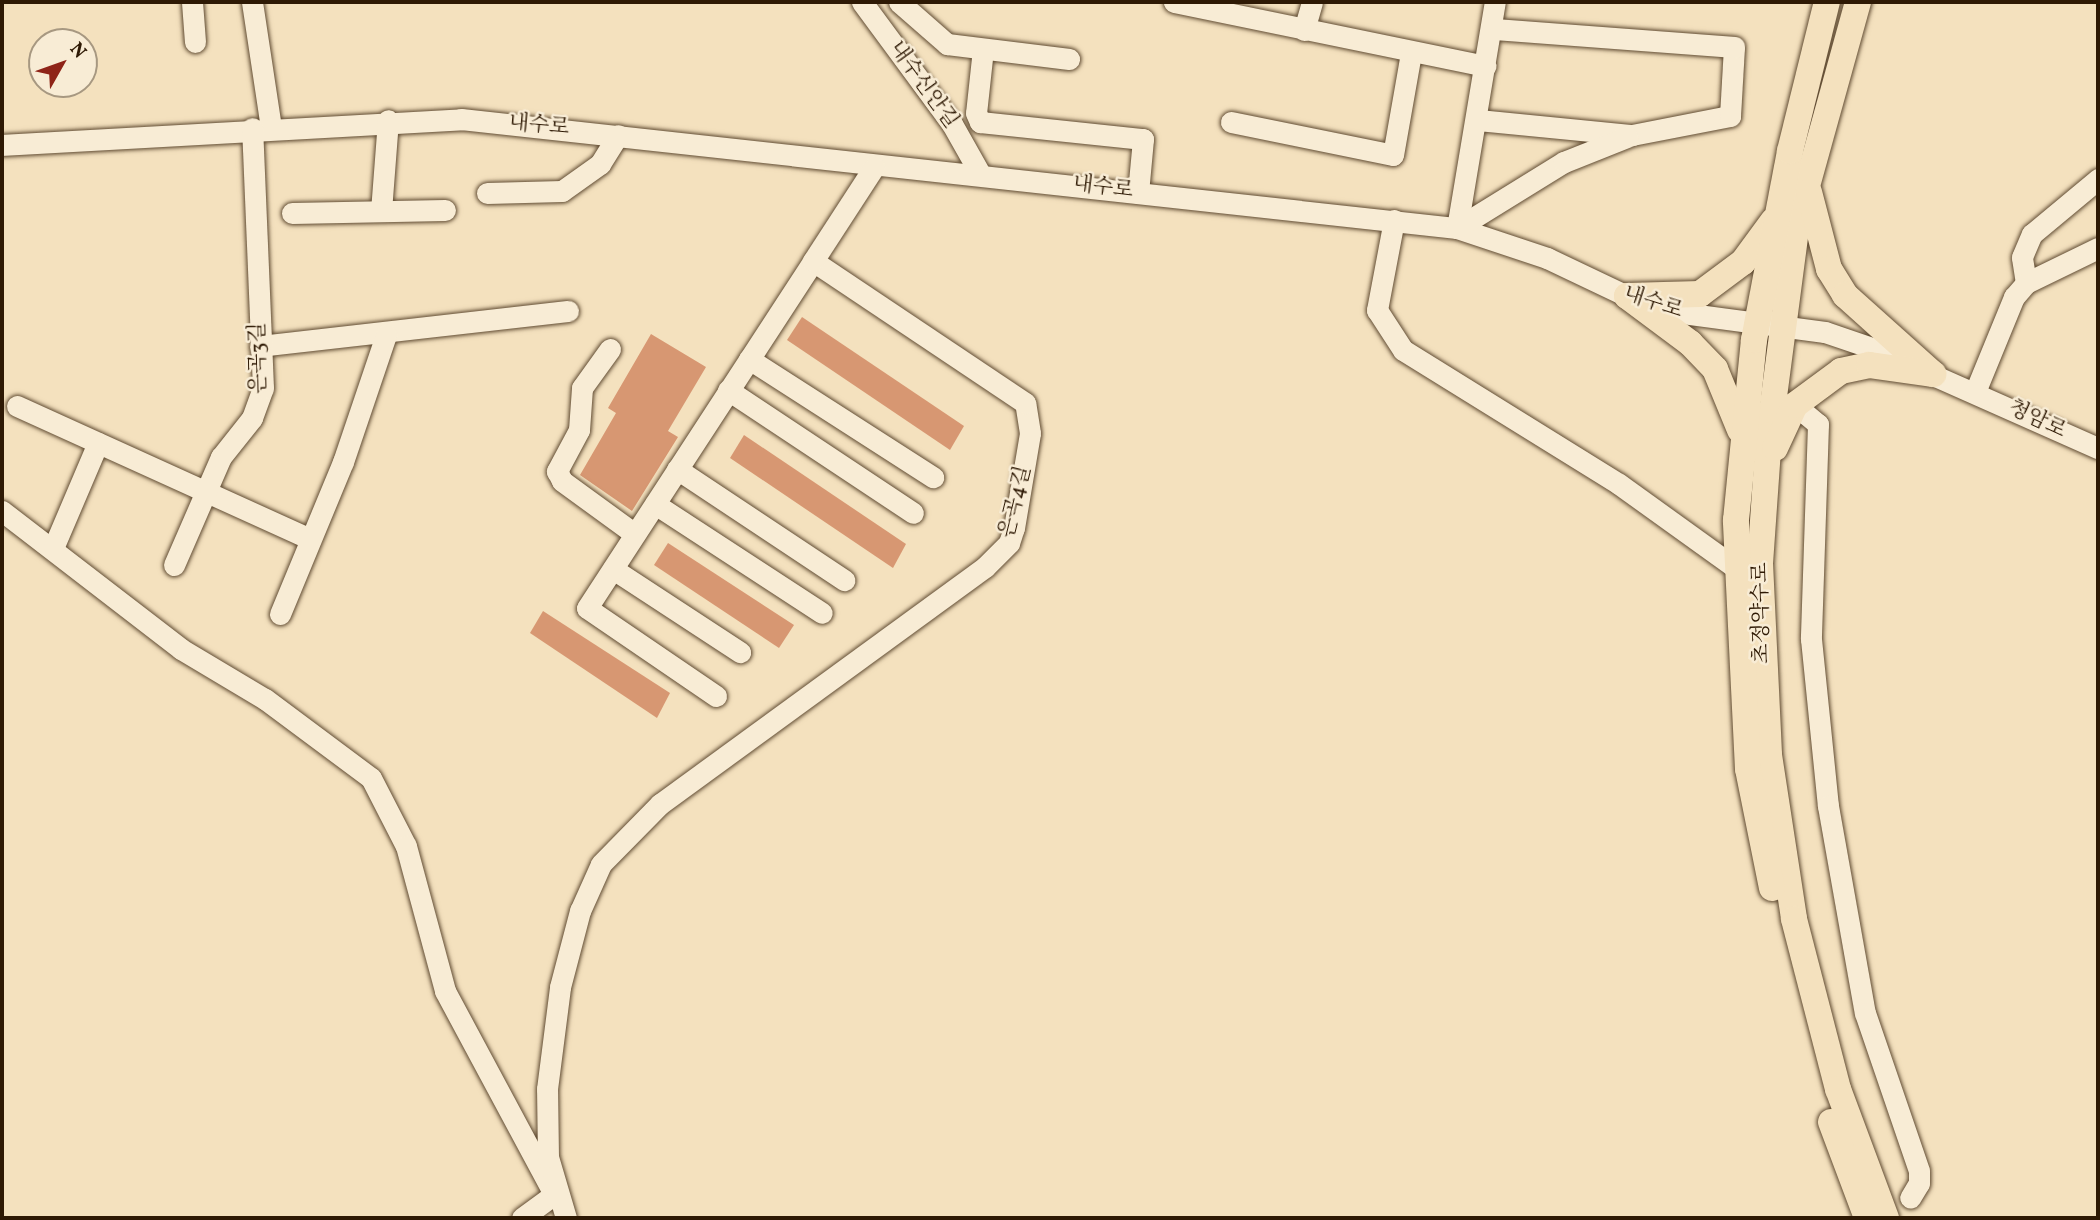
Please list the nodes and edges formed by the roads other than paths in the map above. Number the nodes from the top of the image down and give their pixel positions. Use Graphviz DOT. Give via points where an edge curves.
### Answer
graph roads {
  1 [pos="192,2"];
  2 [pos="252,2"];
  3 [pos="862,2"];
  4 [pos="899,2"];
  5 [pos="1174,2"];
  6 [pos="1312,2"];
  7 [pos="1495,2"];
  8 [pos="1827,2"];
  9 [pos="1858,2"];
  10 [pos="1492,29"];
  11 [pos="1304,30"];
  12 [pos="195,42"];
  13 [pos="983,49"];
  14 [pos="1411,53"];
  15 [pos="1069,59"];
  16 [pos="1485,66"];
  17 [pos="388,120"];
  18 [pos="1478,120"];
  19 [pos="1231,122"];
  20 [pos="261,127"];
  21 [pos="618,135"];
  22 [pos="1632,135"];
  23 [pos="2,145"];
  24 [pos="874,167"];
  25 [pos="979,172"];
  26 [pos="2098,179"];
  27 [pos="1808,180"];
  28 [pos="487,193"];
  29 [pos="1138,193"];
  30 [pos="445,210"];
  31 [pos="381,211"];
  32 [pos="292,213"];
  33 [pos="1778,214"];
  34 [pos="1394,220"];
  35 [pos="1457,228"];
  36 [pos="2098,248"];
  37 [pos="813,261"];
  38 [pos="2026,282"];
  39 [pos="1627,296"];
  40 [pos="568,311"];
  41 [pos="1770,325"];
  42 [pos="386,335"];
  43 [pos="260,346"];
  44 [pos="610,349"];
  45 [pos="749,359"];
  46 [pos="1933,374"];
  47 [pos="728,390"];
  48 [pos="1975,392"];
  49 [pos="1796,405"];
  50 [pos="17,406"];
  51 [pos="1742,437"];
  52 [pos="97,443"];
  53 [pos="2098,448"];
  54 [pos="1766,465"];
  55 [pos="677,469"];
  56 [pos="933,477"];
  57 [pos="205,491"];
  58 [pos="655,504"];
  59 [pos="2,511"];
  60 [pos="913,513"];
  61 [pos="635,534"];
  62 [pos="310,539"];
  63 [pos="54,546"];
  64 [pos="174,565"];
  65 [pos="1736,568"];
  66 [pos="613,569"];
  67 [pos="844,580"];
  68 [pos="822,613"];
  69 [pos="280,614"];
  70 [pos="740,652"];
  71 [pos="716,696"];
  72 [pos="556,1193"];
  73 [pos="1910,1198"];
  74 [pos="522,1218"];
  75 [pos="566,1218"];
  76 [pos="1867,1218"];
  77 [pos="1886,1218"];
  1 -- 12 [label="street"];
  2 -- 20 [label="street, 은곡3길"];
  3 -- 25 [label="street, 내수신안길" via="952,124"];
  4 -- 13 [label="street" via="947,44"];
  5 -- 11 [label="street"];
  6 -- 11 [label="street"];
  7 -- 10 [label="street"];
  8 -- 33 [label="main road, 초정약수로"];
  9 -- 27 [label="main road, 초정약수로"];
  10 -- 16 [label="street"];
  10 -- 22 [label="street" via="1734,47 1730,116"];
  11 -- 14 [label="street"];
  13 -- 15 [label="street"];
  13 -- 29 [label="street" via="976,113 980,122 1143,139"];
  14 -- 16 [label="street"];
  14 -- 19 [label="street" via="1393,155"];
  16 -- 18 [label="street"];
  17 -- 20 [label="street, 내수로"];
  17 -- 21 [label="street, 내수로" via="461,119"];
  17 -- 31 [label="street"];
  18 -- 22 [label="street"];
  18 -- 35 [label="street"];
  20 -- 23 [label="street, 내수로"];
  20 -- 43 [label="street, 은곡3길"];
  21 -- 24 [label="street, 내수로"];
  21 -- 28 [label="street" via="600,164 562,191"];
  22 -- 35 [label="street" via="1564,162"];
  24 -- 25 [label="street, 내수로"];
  24 -- 37 [label="street"];
  25 -- 29 [label="street, 내수로"];
  26 -- 38 [label="street" via="2032,234 2022,257"];
  27 -- 41 [label="main road, 초정약수로"];
  27 -- 46 [label="main road" via="1816,231 1845,295"];
  29 -- 34 [label="street, 내수로"];
  30 -- 31 [label="street"];
  31 -- 32 [label="street"];
  33 -- 39 [label="main road" via="1722,282 1700,294"];
  33 -- 41 [label="main road, 초정약수로"];
  34 -- 35 [label="street, 내수로"];
  34 -- 65 [label="street" via="1377,310 1403,350 1619,484"];
  35 -- 39 [label="street, 내수로" via="1547,258"];
  36 -- 38 [label="street"];
  37 -- 45 [label="street"];
  37 -- 72 [label="street, 은곡4길" via="1025,402 1029,442 1014,528 1009,543 985,567 634,826 590,886 560,987 545,1128"];
  38 -- 48 [label="street" via="2014,297"];
  39 -- 41 [label="street, 내수로" via="1711,320"];
  39 -- 51 [label="main road" via="1690,343 1716,371"];
  40 -- 42 [label="street"];
  41 -- 46 [label="street, 내수로" via="1825,332"];
  41 -- 51 [label="main road, 초정약수로"];
  41 -- 54 [label="main road, 초정약수로"];
  42 -- 43 [label="street"];
  42 -- 62 [label="street" via="344,462"];
  43 -- 57 [label="street, 은곡3길" via="260,403 221,457"];
  44 -- 61 [label="street" via="582,388 579,430 557,471 562,481"];
  45 -- 47 [label="street"];
  45 -- 56 [label="street"];
  46 -- 48 [label="street, 내수로"];
  46 -- 49 [label="main road" via="1869,366 1842,370"];
  47 -- 55 [label="street"];
  47 -- 60 [label="street"];
  48 -- 53 [label="street, 청암로"];
  49 -- 54 [label="main road"];
  49 -- 73 [label="street" via="1818,425 1811,639 1828,806 1865,1013 1919,1171"];
  50 -- 52 [label="street"];
  51 -- 65 [label="main road, 초정약수로"];
  52 -- 57 [label="street"];
  52 -- 63 [label="street"];
  54 -- 77 [label="main road, 초정약수로" via="1760,563 1763,676 1779,831 1819,1026"];
  55 -- 58 [label="street"];
  55 -- 67 [label="street"];
  57 -- 62 [label="street"];
  57 -- 64 [label="street, 은곡3길"];
  58 -- 61 [label="street"];
  58 -- 68 [label="street"];
  59 -- 63 [label="street"];
  61 -- 66 [label="street"];
  62 -- 69 [label="street"];
  63 -- 72 [label="street" via="181,649 265,699 353,764 384,795 422,892 444,991 541,1178"];
  65 -- 76 [label="main road, 초정약수로" via="1748,769 1760,839 1815,1073"];
  66 -- 70 [label="street"];
  66 -- 71 [label="street" via="587,608"];
  72 -- 74 [label="street"];
  72 -- 75 [label="street"];
}
